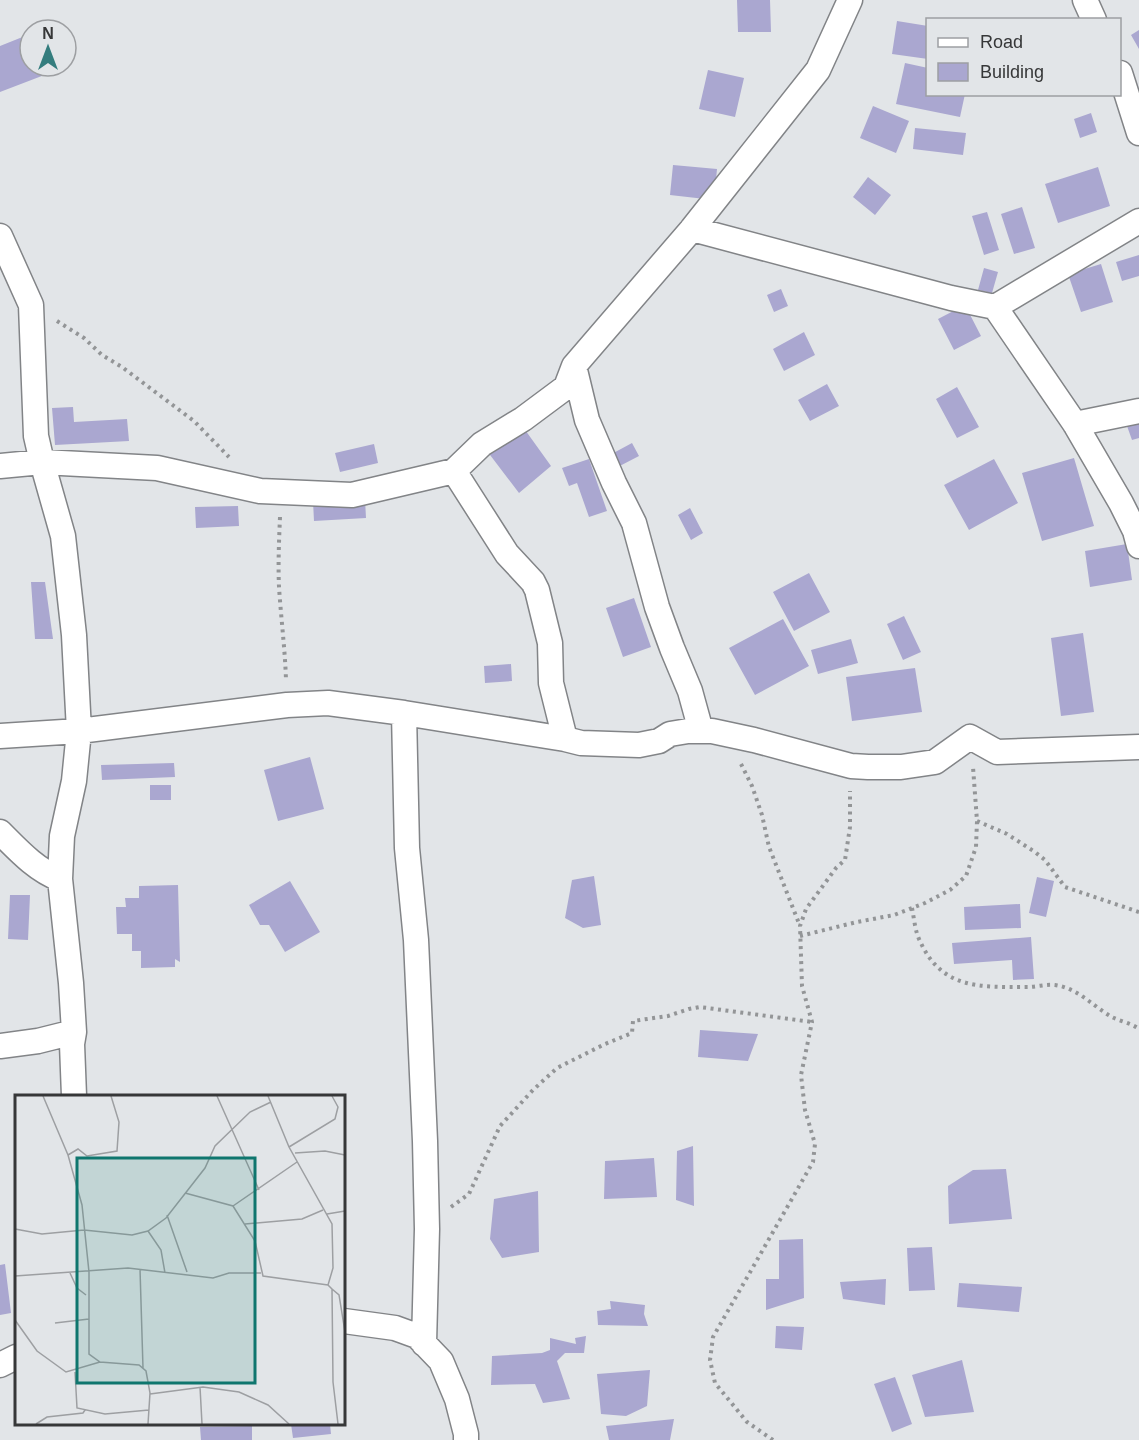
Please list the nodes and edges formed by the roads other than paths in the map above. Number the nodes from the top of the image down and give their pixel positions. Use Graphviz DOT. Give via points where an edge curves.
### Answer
graph roads {
  1 [pos="850,0"];
  2 [pos="1085,0"];
  3 [pos="1093,18"];
  4 [pos="1121,79"];
  5 [pos="1139,133"];
  6 [pos="1139,221"];
  7 [pos="692,229"];
  8 [pos="0,236"];
  9 [pos="995,307"];
  10 [pos="574,366"];
  11 [pos="1139,411"];
  12 [pos="1075,424"];
  13 [pos="42,462"];
  14 [pos="0,466"];
  15 [pos="454,471"];
  16 [pos="1139,546"];
  17 [pos="404,713"];
  18 [pos="80,731"];
  19 [pos="701,731"];
  20 [pos="0,736"];
  21 [pos="565,739"];
  22 [pos="1139,747"];
  23 [pos="0,832"];
  24 [pos="60,879"];
  25 [pos="74,1032"];
  26 [pos="0,1046"];
  27 [pos="74,1095"];
  28 [pos="345,1321"];
  29 [pos="424,1344"];
  30 [pos="15,1358"];
  31 [pos="0,1365"];
  32 [pos="466,1440"];
  1 -- 7 [label="street" via="818,70"];
  2 -- 3 [label="street"];
  4 -- 5 [label="street"];
  6 -- 9 [label="street"];
  7 -- 9 [label="street"];
  7 -- 10 [label="street"];
  8 -- 13 [label="street" via="30,305 36,436"];
  9 -- 12 [label="street"];
  10 -- 15 [label="street" via="566,387 482,444"];
  10 -- 19 [label="street" via="587,420 634,523 657,607 690,691"];
  11 -- 12 [label="street"];
  12 -- 16 [label="street" via="1121,503"];
  13 -- 14 [label="street"];
  13 -- 15 [label="street" via="157,468 260,491 352,495"];
  13 -- 18 [label="street" via="63,536"];
  15 -- 21 [label="street" via="507,554 537,590 550,643 551,683"];
  17 -- 18 [label="street" via="327,703 287,705"];
  17 -- 21 [label="street"];
  17 -- 29 [label="street" via="407,848 420,1012 427,1229"];
  18 -- 20 [label="street"];
  18 -- 24 [label="street" via="62,836"];
  19 -- 21 [label="street" via="670,734 660,741 639,745"];
  19 -- 22 [label="street" via="754,740 851,766 902,767 935,762 970,737 997,752"];
  23 -- 24 [label="street" via="23,855"];
  24 -- 25 [label="street"];
  25 -- 26 [label="street"];
  25 -- 27 [label="street"];
  28 -- 29 [label="street" via="395,1328 417,1336"];
  29 -- 32 [label="street" via="441,1361 457,1399"];
  30 -- 31 [label="street"];
}
